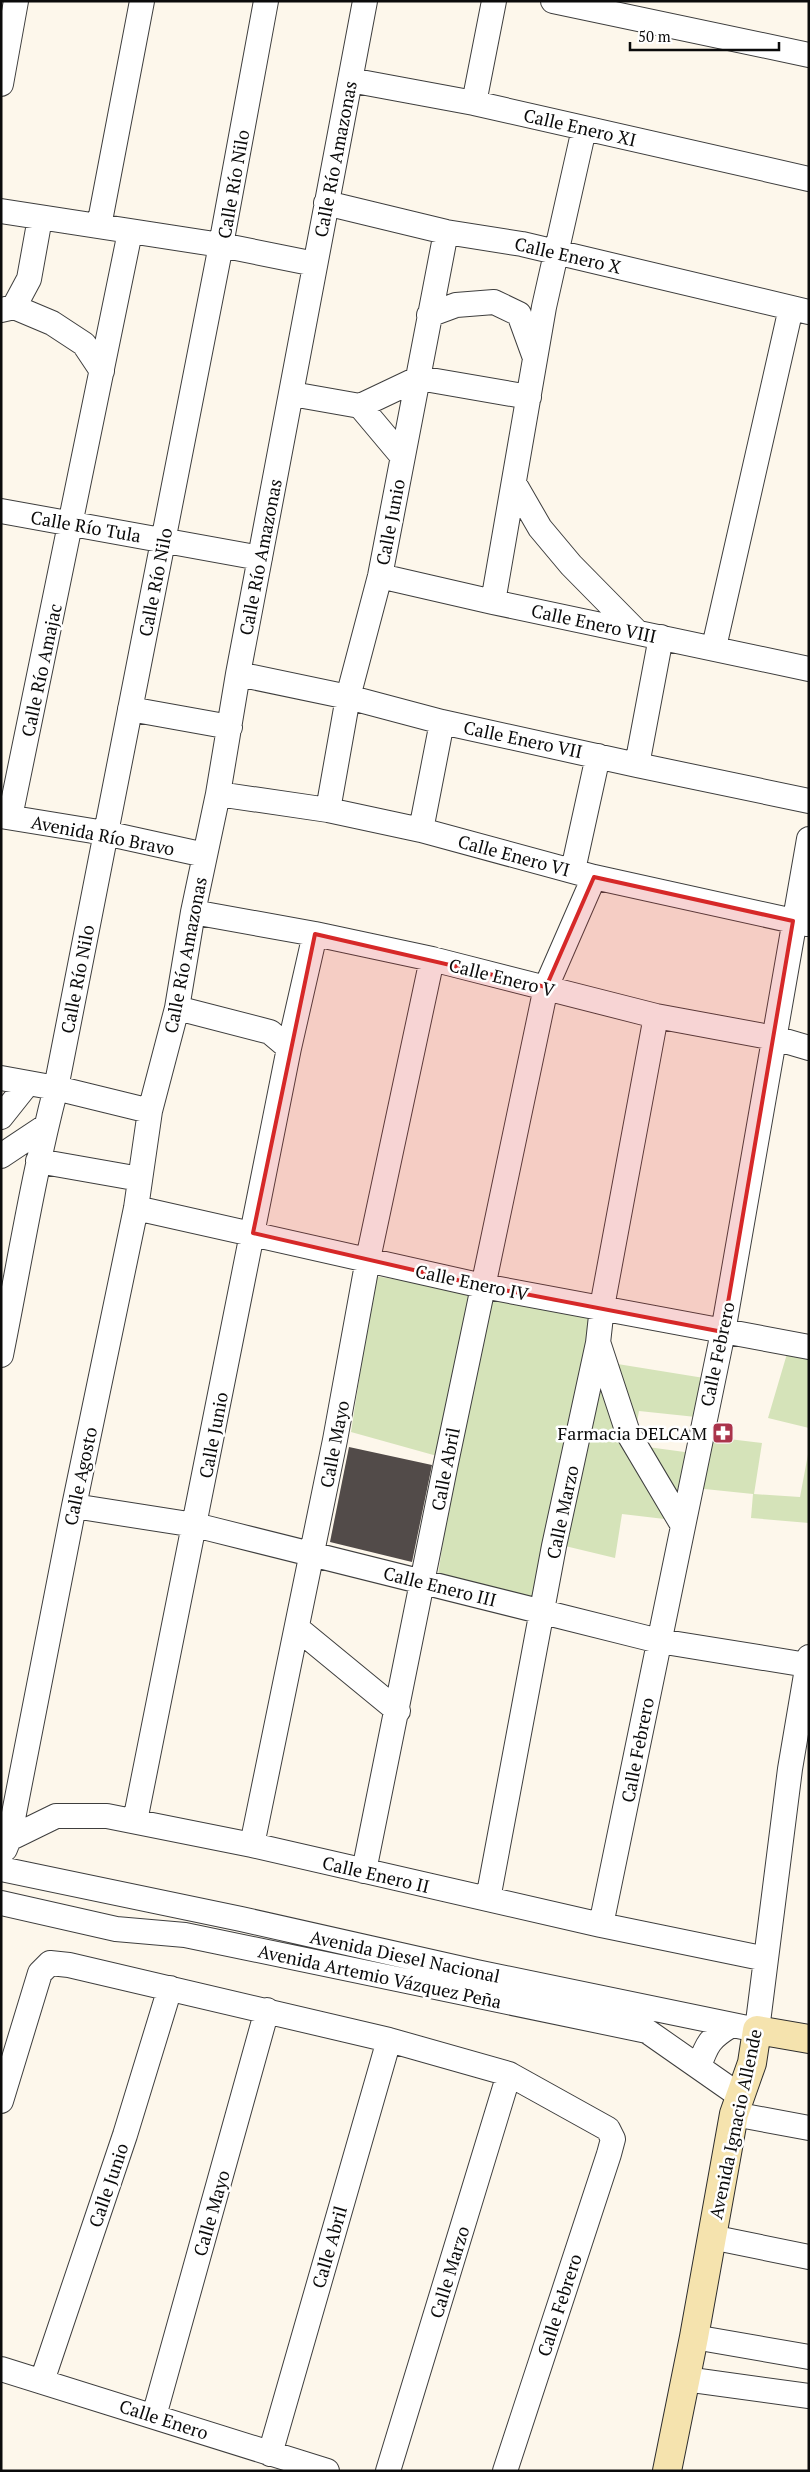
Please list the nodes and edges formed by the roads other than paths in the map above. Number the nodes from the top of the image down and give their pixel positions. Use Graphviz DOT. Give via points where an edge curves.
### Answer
graph roads {
  1 [pos="16,1"];
  2 [pos="142,1"];
  3 [pos="266,1"];
  4 [pos="365,1"];
  5 [pos="494,1"];
  6 [pos="553,1"];
  7 [pos="613,8"];
  8 [pos="809,55"];
  9 [pos="350,80"];
  10 [pos="1,84"];
  11 [pos="474,103"];
  12 [pos="584,129"];
  13 [pos="809,179"];
  14 [pos="326,203"];
  15 [pos="1,211"];
  16 [pos="40,218"];
  17 [pos="99,226"];
  18 [pos="130,232"];
  19 [pos="446,232"];
  20 [pos="221,245"];
  21 [pos="556,253"];
  22 [pos="316,264"];
  23 [pos="8,308"];
  24 [pos="800,310"];
  25 [pos="429,315"];
  26 [pos="536,360"];
  27 [pos="102,371"];
  28 [pos="420,378"];
  29 [pos="292,394"];
  30 [pos="529,397"];
  31 [pos="360,406"];
  32 [pos="402,456"];
  33 [pos="514,483"];
  34 [pos="1,511"];
  35 [pos="71,524"];
  36 [pos="163,539"];
  37 [pos="260,558"];
  38 [pos="380,576"];
  39 [pos="493,602"];
  40 [pos="636,632"];
  41 [pos="661,637"];
  42 [pos="714,648"];
  43 [pos="809,669"];
  44 [pos="238,674"];
  45 [pos="348,697"];
  46 [pos="130,709"];
  47 [pos="442,722"];
  48 [pos="230,727"];
  49 [pos="598,756"];
  50 [pos="637,765"];
  51 [pos="218,794"];
  52 [pos="809,801"];
  53 [pos="328,810"];
  54 [pos="6,816"];
  55 [pos="421,830"];
  56 [pos="105,833"];
  57 [pos="809,839"];
  58 [pos="205,855"];
  59 [pos="584,874"];
  60 [pos="193,912"];
  61 [pos="801,923"];
  62 [pos="315,934"];
  63 [pos="432,959"];
  64 [pos="546,988"];
  65 [pos="176,1008"];
  66 [pos="656,1016"];
  67 [pos="775,1038"];
  68 [pos="289,1048"];
  69 [pos="809,1048"];
  70 [pos="1,1078"];
  71 [pos="28,1083"];
  72 [pos="56,1088"];
  73 [pos="150,1111"];
  74 [pos="1,1117"];
  75 [pos="46,1126"];
  76 [pos="1,1156"];
  77 [pos="38,1161"];
  78 [pos="140,1179"];
  79 [pos="136,1208"];
  80 [pos="253,1232"];
  81 [pos="368,1259"];
  82 [pos="483,1286"];
  83 [pos="602,1307"];
  84 [pos="723,1332"];
  85 [pos="598,1343"];
  86 [pos="809,1347"];
  87 [pos="1,1355"];
  88 [pos="74,1506"];
  89 [pos="682,1524"];
  90 [pos="195,1525"];
  91 [pos="312,1554"];
  92 [pos="422,1582"];
  93 [pos="543,1612"];
  94 [pos="297,1628"];
  95 [pos="658,1641"];
  96 [pos="808,1661"];
  97 [pos="398,1711"];
  98 [pos="799,1771"];
  99 [pos="135,1820"];
  100 [pos="252,1845"];
  101 [pos="5,1848"];
  102 [pos="1,1869"];
  103 [pos="364,1871"];
  104 [pos="488,1899"];
  105 [pos="1,1903"];
  106 [pos="602,1925"];
  107 [pos="766,1959"];
  108 [pos="170,1988"];
  109 [pos="268,2010"];
  110 [pos="730,2026"];
  111 [pos="757,2030"];
  112 [pos="809,2039"];
  113 [pos="389,2040"];
  114 [pos="699,2066"];
  115 [pos="510,2074"];
  116 [pos="3,2090"];
  117 [pos="737,2105"];
  118 [pos="809,2128"];
  119 [pos="711,2237"];
  120 [pos="809,2257"];
  121 [pos="694,2337"];
  122 [pos="809,2357"];
  123 [pos="1,2369"];
  124 [pos="685,2379"];
  125 [pos="42,2381"];
  126 [pos="809,2396"];
  127 [pos="154,2416"];
  128 [pos="270,2454"];
  129 [pos="327,2471"];
  130 [pos="388,2471"];
  131 [pos="505,2471"];
  132 [pos="667,2471"];
  1 -- 10 [label="street"];
  2 -- 17 [label="street"];
  3 -- 20 [label="street, Calle Río Nilo"];
  4 -- 9 [label="street, Calle Río Amazonas"];
  5 -- 11 [label="street"];
  6 -- 7 [label="street"];
  7 -- 8 [label="street"];
  9 -- 11 [label="street, Calle Enero XI"];
  9 -- 14 [label="street, Calle Río Amazonas"];
  11 -- 12 [label="street, Calle Enero XI"];
  12 -- 13 [label="street, Calle Enero XI"];
  12 -- 21 [label="street"];
  14 -- 19 [label="street, Calle Enero X"];
  14 -- 22 [label="street, Calle Río Amazonas"];
  15 -- 16 [label="street"];
  16 -- 17 [label="street"];
  16 -- 23 [label="street" via="29,278"];
  17 -- 18 [label="street"];
  18 -- 20 [label="street"];
  18 -- 27 [label="street, Calle Río Amajac"];
  19 -- 21 [label="street, Calle Enero X"];
  19 -- 25 [label="street, Calle Junio"];
  20 -- 22 [label="street"];
  20 -- 36 [label="street, Calle Río Nilo"];
  21 -- 24 [label="street, Calle Enero X"];
  21 -- 26 [label="street"];
  22 -- 29 [label="street, Calle Río Amazonas"];
  23 -- 27 [label="street" via="52,323 84,344"];
  24 -- 42 [label="street"];
  25 -- 26 [label="street" via="456,305 494,302 519,314"];
  25 -- 28 [label="street, Calle Junio"];
  26 -- 30 [label="street"];
  27 -- 35 [label="street, Calle Río Amajac"];
  28 -- 30 [label="street"];
  28 -- 31 [label="street"];
  28 -- 32 [label="street, Calle Junio"];
  29 -- 31 [label="street"];
  29 -- 37 [label="street, Calle Río Amazonas"];
  30 -- 33 [label="street"];
  31 -- 32 [label="street"];
  32 -- 38 [label="street, Calle Junio"];
  33 -- 39 [label="street"];
  33 -- 40 [label="street" via="540,528"];
  34 -- 35 [label="street, Calle Río Tula"];
  35 -- 36 [label="street, Calle Río Tula"];
  35 -- 54 [label="street, Calle Río Amajac"];
  36 -- 37 [label="street, Calle Río Tula"];
  36 -- 46 [label="street, Calle Río Nilo"];
  37 -- 44 [label="street, Calle Río Amazonas"];
  38 -- 39 [label="street, Calle Enero VIII"];
  38 -- 45 [label="street, Calle Junio"];
  39 -- 40 [label="street, Calle Enero VIII"];
  40 -- 41 [label="street, Calle Enero VIII"];
  41 -- 42 [label="street, Calle Enero VIII"];
  41 -- 50 [label="street"];
  42 -- 43 [label="street, Calle Enero VIII"];
  44 -- 45 [label="street, Calle Enero VII"];
  44 -- 48 [label="street, Calle Río Amazonas"];
  45 -- 47 [label="street, Calle Enero VII"];
  45 -- 53 [label="street, Calle Junio"];
  46 -- 48 [label="street"];
  46 -- 56 [label="street, Calle Río Nilo"];
  47 -- 49 [label="street, Calle Enero VII"];
  47 -- 55 [label="street"];
  48 -- 51 [label="street, Calle Río Amazonas"];
  49 -- 50 [label="street, Calle Enero VII"];
  49 -- 59 [label="street, Calle Abril"];
  50 -- 52 [label="street, Calle Enero VII"];
  51 -- 53 [label="street, Calle Enero VI"];
  51 -- 58 [label="street, Calle Río Amazonas"];
  53 -- 55 [label="street, Calle Enero VI"];
  54 -- 56 [label="street, Avenida Río Bravo"];
  55 -- 59 [label="street, Calle Enero VI"];
  56 -- 58 [label="street, Avenida Río Bravo"];
  56 -- 72 [label="street, Calle Río Nilo"];
  57 -- 61 [label="street, Calle Febrero"];
  58 -- 60 [label="street, Calle Río Amazonas"];
  59 -- 61 [label="street, Calle Enero VI"];
  59 -- 64 [label="street, Calle Abril"];
  60 -- 62 [label="street, Calle Enero V"];
  60 -- 65 [label="street, Calle Río Amazonas"];
  61 -- 67 [label="street, Calle Febrero"];
  62 -- 63 [label="street, Calle Enero V"];
  62 -- 68 [label="street, Calle Junio"];
  63 -- 64 [label="street, Calle Enero V"];
  63 -- 81 [label="street, Calle Mayo"];
  64 -- 66 [label="street, Calle Enero V"];
  64 -- 82 [label="street, Calle Abril"];
  65 -- 68 [label="street" via="270,1032"];
  65 -- 73 [label="street, Calle Río Amazonas"];
  66 -- 67 [label="street, Calle Enero V"];
  66 -- 83 [label="street, Calle Marzo"];
  67 -- 69 [label="street, Calle Enero V"];
  67 -- 84 [label="street, Calle Febrero"];
  68 -- 80 [label="street, Calle Junio"];
  70 -- 71 [label="street"];
  71 -- 72 [label="street"];
  71 -- 74 [label="street"];
  72 -- 73 [label="street"];
  72 -- 75 [label="street, Calle Río Nilo"];
  73 -- 78 [label="street, Calle Agosto"];
  75 -- 76 [label="street"];
  75 -- 77 [label="street, Calle Río Nilo"];
  77 -- 78 [label="street"];
  77 -- 87 [label="street, Calle Río Nilo"];
  78 -- 79 [label="street, Calle Agosto"];
  79 -- 80 [label="street, Calle Enero IV"];
  79 -- 88 [label="street, Calle Agosto"];
  80 -- 81 [label="street, Calle Enero IV"];
  80 -- 90 [label="street, Calle Junio"];
  81 -- 82 [label="street, Calle Enero IV"];
  81 -- 91 [label="street, Calle Mayo"];
  82 -- 83 [label="street, Calle Enero IV"];
  82 -- 92 [label="street, Calle Abril"];
  83 -- 84 [label="street, Calle Enero IV"];
  83 -- 85 [label="street, Calle Marzo"];
  84 -- 86 [label="street, Calle Enero IV"];
  84 -- 89 [label="street, Calle Febrero"];
  85 -- 89 [label="street" via="628,1432"];
  85 -- 93 [label="street, Calle Marzo"];
  88 -- 90 [label="street, Calle Enero III"];
  88 -- 101 [label="street, Calle Agosto"];
  89 -- 95 [label="street, Calle Febrero"];
  90 -- 91 [label="street, Calle Enero III"];
  90 -- 99 [label="street, Calle Junio"];
  91 -- 92 [label="street, Calle Enero III"];
  91 -- 94 [label="street, Calle Mayo"];
  92 -- 93 [label="street, Calle Enero III"];
  92 -- 97 [label="street, Calle Abril"];
  93 -- 95 [label="street, Calle Enero III"];
  93 -- 104 [label="street, Calle Marzo"];
  94 -- 97 [label="street"];
  94 -- 100 [label="street, Calle Mayo"];
  95 -- 96 [label="street, Calle Enero III"];
  95 -- 106 [label="street, Calle Febrero"];
  96 -- 98 [label="street, Avenida Ignacio Allende"];
  97 -- 103 [label="street, Calle Abril"];
  98 -- 107 [label="street, Avenida Ignacio Allende"];
  99 -- 100 [label="street, Calle Enero II"];
  99 -- 101 [label="street, Calle Enero II" via="107,1816 56,1816"];
  100 -- 103 [label="street, Calle Enero II"];
  102 -- 110 [label="street, Avenida Diesel Nacional"];
  103 -- 104 [label="street, Calle Enero II"];
  104 -- 106 [label="street, Calle Enero II"];
  105 -- 114 [label="street, Avenida Artemio Vázquez Peña" via="116,1929 185,1935 647,2031"];
  106 -- 107 [label="street, Calle Enero II"];
  107 -- 111 [label="street, Avenida Ignacio Allende"];
  108 -- 109 [label="street"];
  108 -- 116 [label="street" via="69,1964 50,1963 40,1973"];
  108 -- 125 [label="street, Calle Junio"];
  109 -- 113 [label="street"];
  109 -- 127 [label="street, Calle Mayo"];
  110 -- 111 [label="street, Avenida Diesel Nacional"];
  110 -- 114 [label="street" via="707,2043"];
  111 -- 112 [label="street, Avenida Diesel Nacional"];
  111 -- 117 [label="street, Avenida Ignacio Allende" via="752,2063"];
  113 -- 115 [label="street"];
  113 -- 128 [label="street, Calle Abril"];
  114 -- 117 [label="street, Avenida Artemio Vázquez Peña"];
  115 -- 130 [label="street, Calle Marzo"];
  115 -- 131 [label="street, Calle Febrero" via="608,2129 613,2139"];
  117 -- 118 [label="street, Avenida Artemio Vázquez Peña"];
  117 -- 119 [label="street, Avenida Ignacio Allende"];
  119 -- 120 [label="street"];
  119 -- 121 [label="street, Avenida Ignacio Allende"];
  121 -- 122 [label="street"];
  121 -- 124 [label="street, Avenida Ignacio Allende"];
  123 -- 125 [label="street, Calle Enero"];
  124 -- 126 [label="street"];
  124 -- 132 [label="street, Avenida Ignacio Allende"];
  125 -- 127 [label="street, Calle Enero"];
  127 -- 128 [label="street, Calle Enero"];
  128 -- 129 [label="street, Calle Enero"];
}
